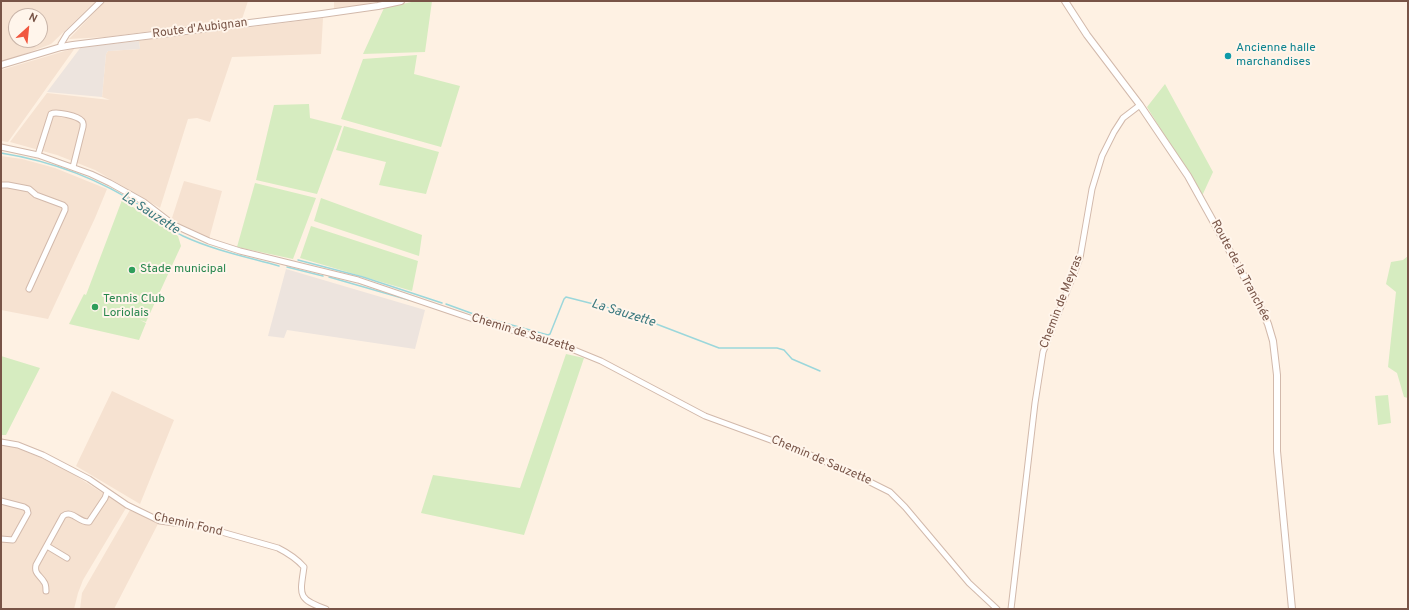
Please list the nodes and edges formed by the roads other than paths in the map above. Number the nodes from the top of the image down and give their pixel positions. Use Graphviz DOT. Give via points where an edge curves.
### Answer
graph roads {
  1 [pos="101,1"];
  2 [pos="401,1"];
  3 [pos="1065,1"];
  4 [pos="61,47"];
  5 [pos="1,65"];
  6 [pos="1140,105"];
  7 [pos="1,147"];
  8 [pos="38,155"];
  9 [pos="73,167"];
  10 [pos="1,185"];
  11 [pos="28,289"];
  12 [pos="1,442"];
  13 [pos="107,492"];
  14 [pos="1,501"];
  15 [pos="1,539"];
  16 [pos="47,546"];
  17 [pos="67,558"];
  18 [pos="46,591"];
  19 [pos="326,609"];
  20 [pos="997,609"];
  21 [pos="1011,609"];
  22 [pos="1292,609"];
  1 -- 4 [label="street" via="62,39"];
  2 -- 4 [label="street, Route d'Aubignan" via="322,14"];
  3 -- 6 [label="street, Route de la Tranchée" via="1087,35"];
  4 -- 5 [label="street, Route d'Aubignan"];
  6 -- 21 [label="street, Chemin de Meyras" via="1123,118 1102,156 1092,189 1080,258 1043,352"];
  6 -- 22 [label="street, Route de la Tranchée" via="1188,176 1254,293 1268,324 1277,375 1277,452"];
  7 -- 8 [label="street, Chemin de Sauzette"];
  8 -- 9 [label="street, Chemin de Sauzette"];
  8 -- 9 [label="street" via="50,114 58,112 83,123"];
  9 -- 20 [label="street, Chemin de Sauzette" via="110,183 144,202 174,225 209,241 358,280 473,319 557,343 602,362 705,416 806,453 882,488 890,492 905,507 969,583"];
  10 -- 11 [label="street" via="29,189 36,195 65,207"];
  12 -- 13 [label="street, Chemin Fond" via="18,445 43,455 89,479"];
  13 -- 16 [label="street" via="89,522 65,514"];
  13 -- 19 [label="street, Chemin Fond" via="160,521 204,527 289,553 304,567 302,596 307,601"];
  14 -- 15 [label="street" via="24,507 28,513 13,540"];
  16 -- 17 [label="street"];
  16 -- 18 [label="street" via="35,570 44,581"];
}
